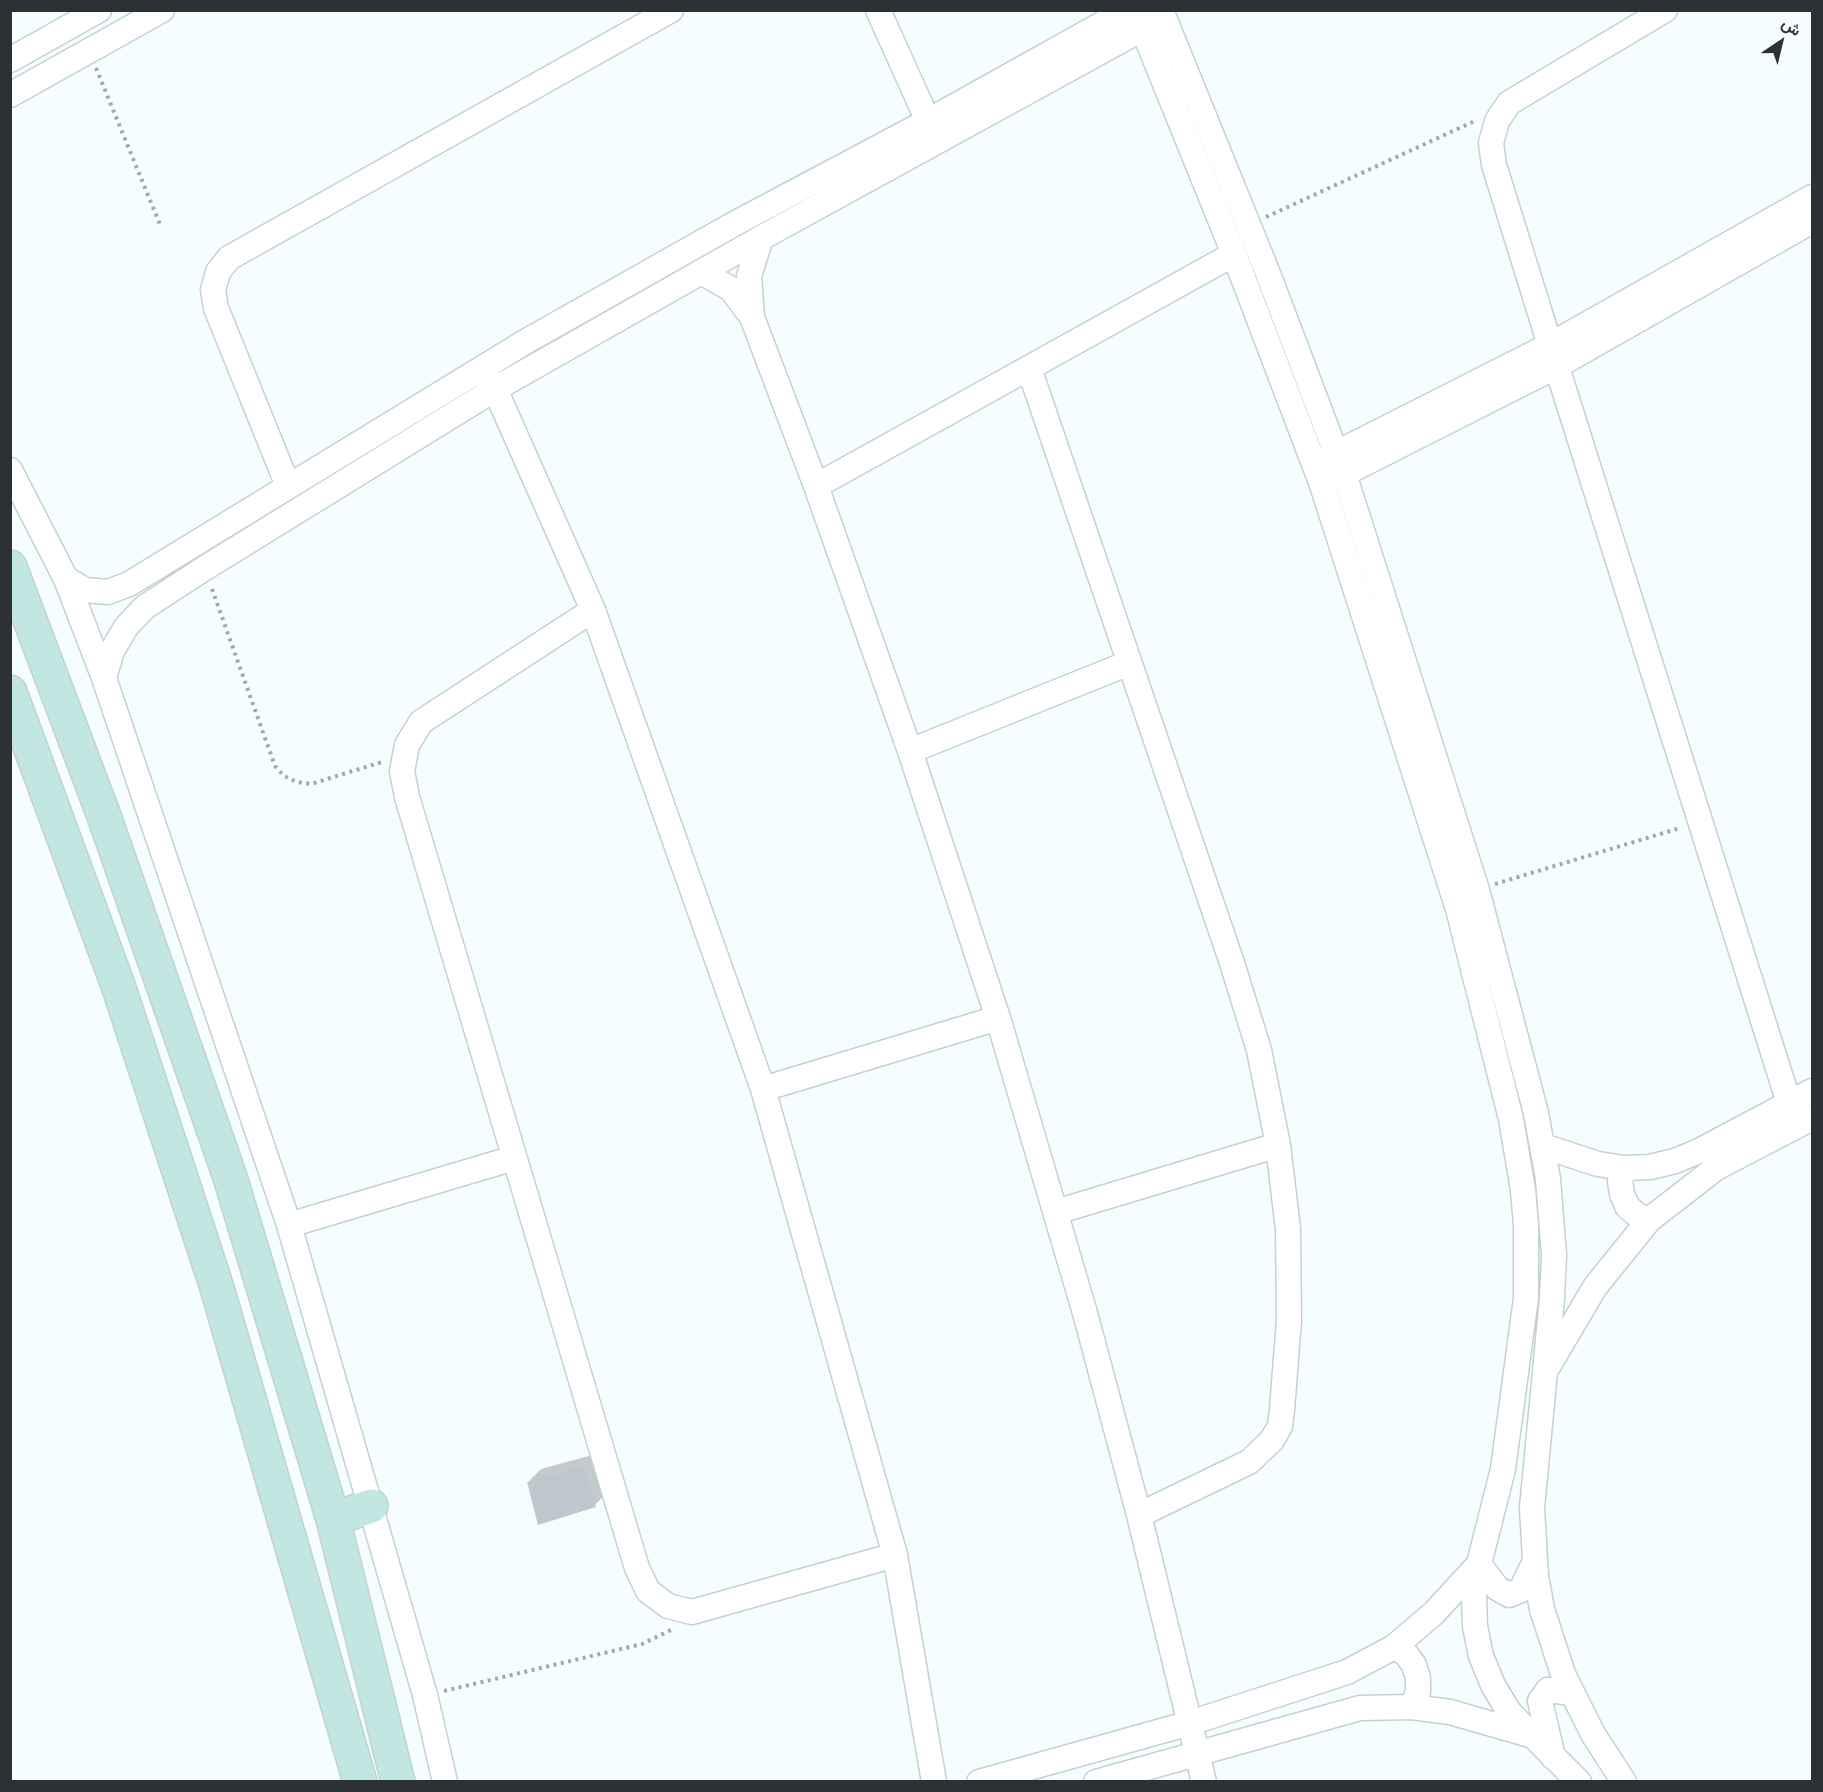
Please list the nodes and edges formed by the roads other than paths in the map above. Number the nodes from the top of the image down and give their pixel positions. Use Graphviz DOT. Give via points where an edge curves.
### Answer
graph roads {
  1 [pos="162,10"];
  2 [pos="671,10"];
  3 [pos="878,10"];
  4 [pos="1127,10"];
  5 [pos="1665,10"];
  6 [pos="97,11"];
  7 [pos="1167,13"];
  8 [pos="1139,20"];
  9 [pos="10,60"];
  10 [pos="10,95"];
  11 [pos="928,121"];
  12 [pos="1812,196"];
  13 [pos="1812,221"];
  14 [pos="761,238"];
  15 [pos="1234,254"];
  16 [pos="701,272"];
  17 [pos="752,316"];
  18 [pos="1554,355"];
  19 [pos="483,368"];
  20 [pos="1029,368"];
  21 [pos="495,389"];
  22 [pos="1340,464"];
  23 [pos="10,470"];
  24 [pos="1319,475"];
  25 [pos="288,486"];
  26 [pos="816,486"];
  27 [pos="10,567"];
  28 [pos="66,579"];
  29 [pos="593,610"];
  30 [pos="1129,663"];
  31 [pos="104,678"];
  32 [pos="10,692"];
  33 [pos="910,751"];
  34 [pos="104,816"];
  35 [pos="63,833"];
  36 [pos="121,866"];
  37 [pos="81,883"];
  38 [pos="998,1018"];
  39 [pos="763,1089"];
  40 [pos="1812,1090"];
  41 [pos="1789,1103"];
  42 [pos="1812,1118"];
  43 [pos="1278,1145"];
  44 [pos="1543,1146"];
  45 [pos="514,1158"];
  46 [pos="1624,1168"];
  47 [pos="1056,1212"];
  48 [pos="1649,1220"];
  49 [pos="289,1225"];
  50 [pos="1544,1375"];
  51 [pos="370,1506"];
  52 [pos="1139,1515"];
  53 [pos="333,1519"];
  54 [pos="895,1555"];
  55 [pos="1534,1561"];
  56 [pos="1479,1564"];
  57 [pos="1394,1647"];
  58 [pos="1572,1693"];
  59 [pos="1412,1707"];
  60 [pos="1191,1723"];
  61 [pos="1530,1735"];
  62 [pos="1198,1754"];
  63 [pos="1553,1757"];
  64 [pos="360,1782"];
  65 [pos="398,1782"];
  66 [pos="445,1782"];
  67 [pos="934,1782"];
  68 [pos="979,1782"];
  69 [pos="1096,1782"];
  70 [pos="1204,1782"];
  71 [pos="1579,1782"];
  72 [pos="1624,1782"];
  1 -- 10 [label="street"];
  2 -- 25 [label="street" via="229,258 218,272 213,290 216,308"];
  3 -- 11 [label="street"];
  4 -- 11 [label="street"];
  5 -- 18 [label="street" via="1509,103 1497,121 1491,143 1494,165"];
  6 -- 9 [label="street"];
  7 -- 8 [label="street"];
  7 -- 22 [label="street"];
  8 -- 14 [label="street"];
  8 -- 15 [label="street"];
  11 -- 19 [label="street" via="734,224"];
  12 -- 18 [label="street"];
  13 -- 18 [label="street"];
  14 -- 16 [label="street"];
  14 -- 17 [label="street" via="749,276"];
  15 -- 20 [label="street"];
  15 -- 24 [label="street"];
  16 -- 17 [label="street" via="731,289"];
  16 -- 21 [label="street"];
  17 -- 26 [label="street"];
  18 -- 22 [label="street"];
  18 -- 41 [label="street"];
  19 -- 21 [label="street"];
  19 -- 25 [label="street"];
  20 -- 26 [label="street"];
  20 -- 30 [label="street"];
  21 -- 29 [label="street"];
  21 -- 31 [label="street" via="145,607 126,627 112,651"];
  22 -- 24 [label="street"];
  22 -- 44 [label="street" via="1477,890"];
  23 -- 28 [label="street"];
  24 -- 56 [label="street" via="1458,909 1511,1119 1524,1190 1527,1262 1522,1334 1499,1489"];
  25 -- 28 [label="street" via="129,584 108,592 85,590"];
  26 -- 33 [label="street"];
  27 -- 34 [label="street"];
  28 -- 31 [label="street"];
  29 -- 39 [label="street"];
  29 -- 45 [label="street" via="421,722 403,756 407,797"];
  30 -- 33 [label="street"];
  30 -- 43 [label="street" via="1259,1050"];
  31 -- 49 [label="street"];
  32 -- 35 [label="street"];
  33 -- 38 [label="street"];
  34 -- 35 [label="street" via="82,834"];
  34 -- 36 [label="street"];
  35 -- 37 [label="street"];
  36 -- 37 [label="street" via="93,868"];
  36 -- 53 [label="street" via="230,1177"];
  37 -- 64 [label="street" via="217,1288"];
  38 -- 39 [label="street"];
  38 -- 47 [label="street"];
  39 -- 54 [label="street"];
  40 -- 41 [label="street"];
  41 -- 46 [label="street" via="1675,1161"];
  42 -- 48 [label="street" via="1716,1168"];
  43 -- 47 [label="street"];
  43 -- 52 [label="street" via="1288,1229 1289,1320 1280,1426 1262,1453 1249,1462"];
  44 -- 46 [label="street"];
  44 -- 50 [label="street" via="1554,1255"];
  45 -- 49 [label="street"];
  45 -- 54 [label="street" via="637,1568 648,1591 668,1606 692,1612"];
  46 -- 48 [label="street" via="1621,1187 1627,1206"];
  47 -- 52 [label="street"];
  48 -- 50 [label="street" via="1595,1287"];
  49 -- 51 [label="street"];
  50 -- 55 [label="street" via="1532,1508"];
  51 -- 53 [label="street"];
  51 -- 66 [label="street" via="426,1695"];
  52 -- 60 [label="street"];
  53 -- 65 [label="street"];
  54 -- 67 [label="street"];
  55 -- 56 [label="street" via="1521,1590 1509,1595 1497,1588"];
  55 -- 58 [label="street" via="1551,1642"];
  56 -- 57 [label="street" via="1434,1613"];
  56 -- 61 [label="street" via="1474,1594 1481,1656 1509,1712"];
  57 -- 59 [label="street" via="1406,1654 1418,1678"];
  57 -- 60 [label="street" via="1347,1672"];
  58 -- 63 [label="street" via="1548,1690 1540,1701"];
  58 -- 72 [label="street"];
  59 -- 61 [label="street" via="1450,1712"];
  59 -- 62 [label="street" via="1360,1708"];
  60 -- 62 [label="street"];
  60 -- 68 [label="street"];
  61 -- 63 [label="street"];
  62 -- 69 [label="street"];
  62 -- 70 [label="street"];
  63 -- 71 [label="street"];
}
